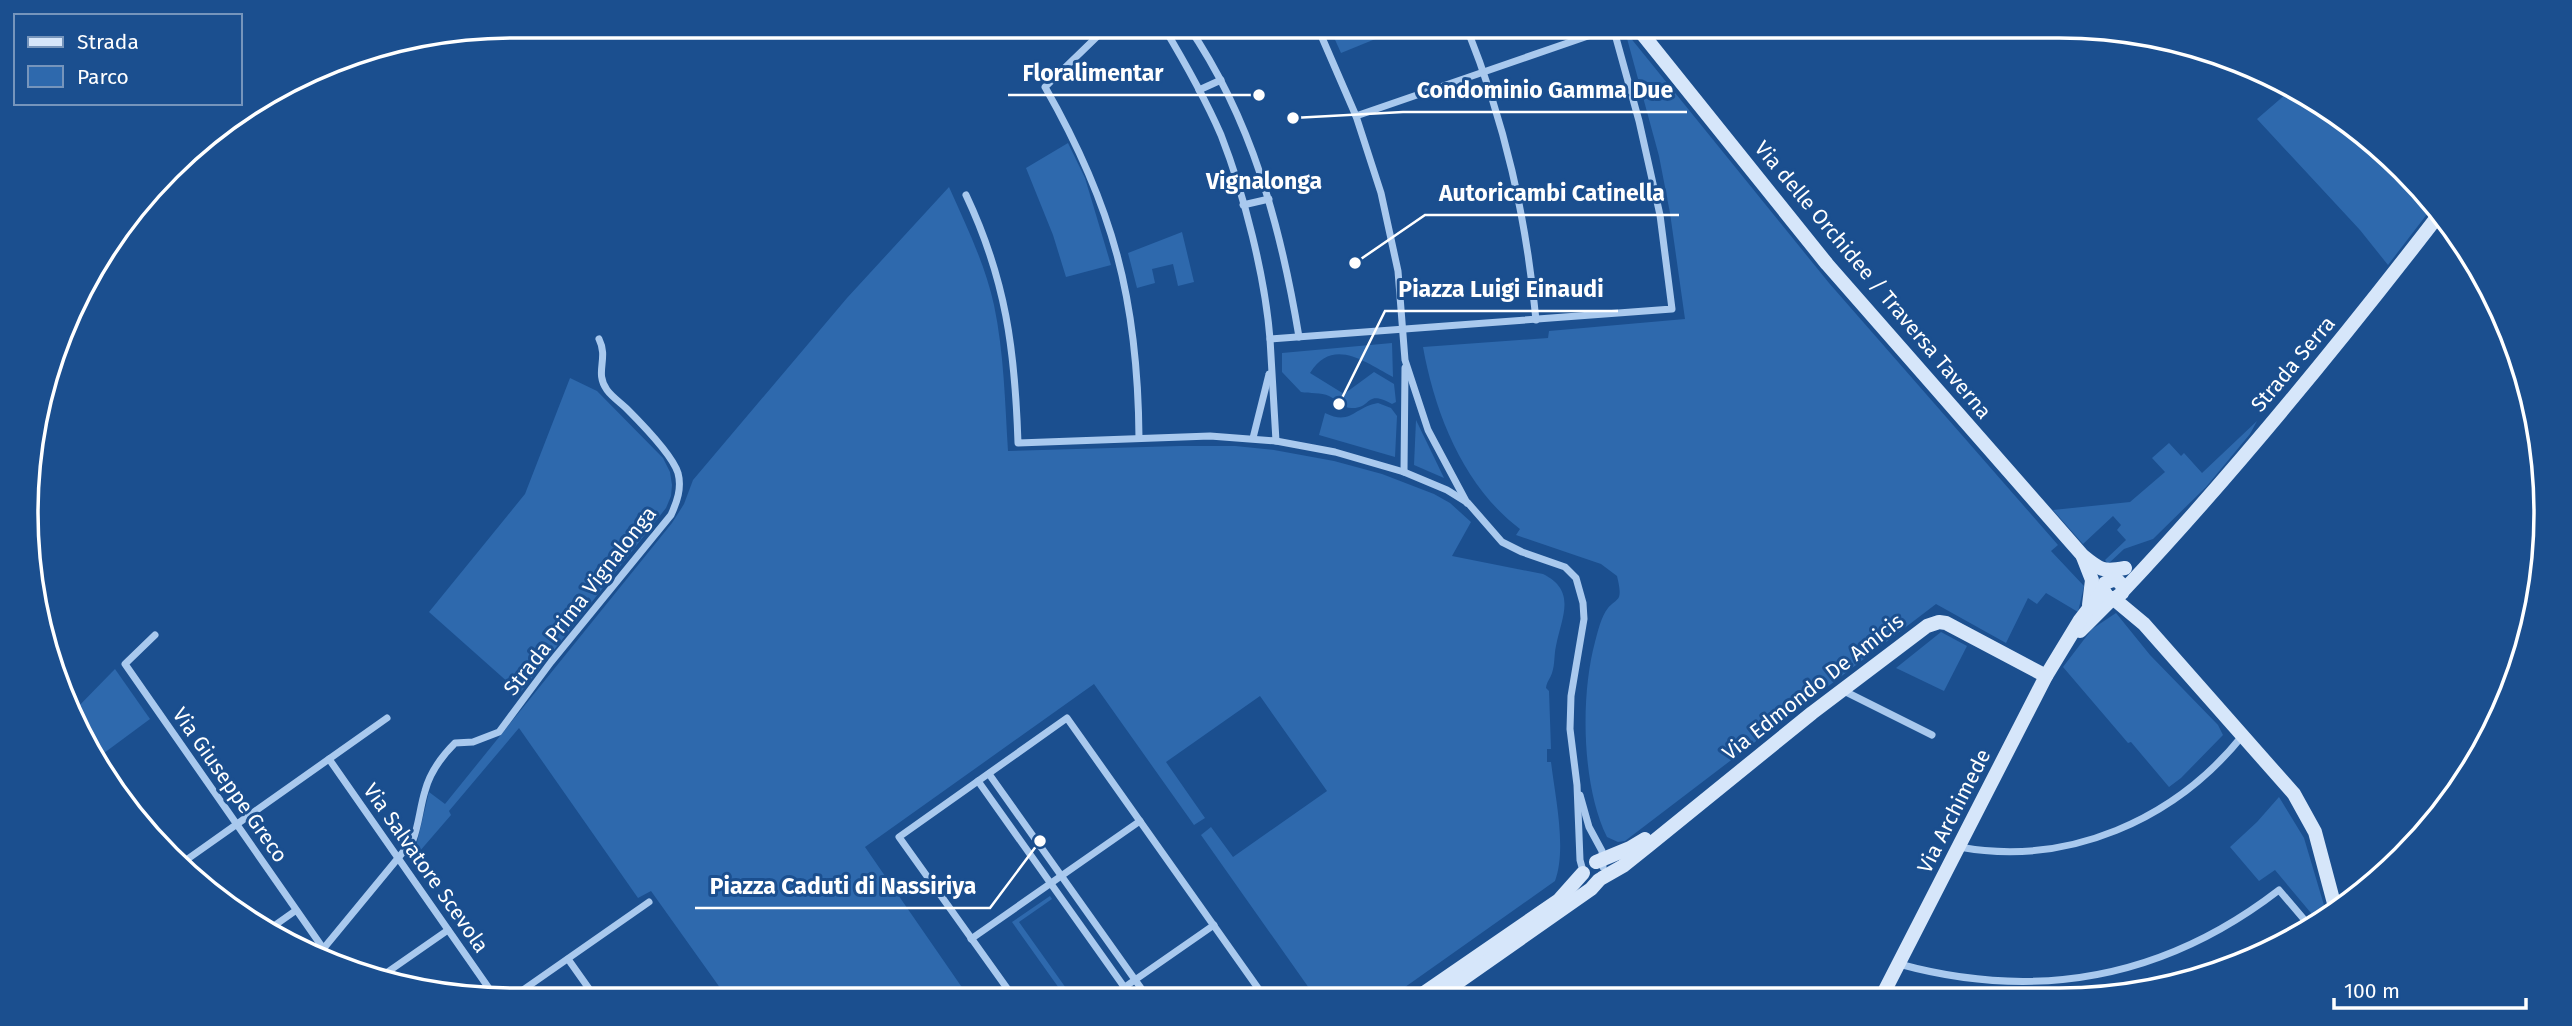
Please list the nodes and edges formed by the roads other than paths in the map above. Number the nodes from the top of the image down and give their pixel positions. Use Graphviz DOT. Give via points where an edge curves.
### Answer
graph roads {
  1 [pos="1096,38"];
  2 [pos="1170,38"];
  3 [pos="1195,38"];
  4 [pos="1323,38"];
  5 [pos="1471,38"];
  6 [pos="1582,38"];
  7 [pos="1617,38"];
  8 [pos="1646,38"];
  9 [pos="1484,71"];
  10 [pos="1221,80"];
  11 [pos="1199,90"];
  12 [pos="1356,116"];
  13 [pos="966,195"];
  14 [pos="1269,199"];
  15 [pos="1243,205"];
  16 [pos="2433,222"];
  17 [pos="1536,320"];
  18 [pos="1402,331"];
  19 [pos="1299,337"];
  20 [pos="599,339"];
  21 [pos="1270,339"];
  22 [pos="1405,360"];
  23 [pos="1271,366"];
  24 [pos="1139,438"];
  25 [pos="1252,438"];
  26 [pos="1276,441"];
  27 [pos="1404,472"];
  28 [pos="1468,503"];
  29 [pos="2171,538"];
  30 [pos="2113,590"];
  31 [pos="2088,607"];
  32 [pos="155,635"];
  33 [pos="2064,646"];
  34 [pos="2046,676"];
  35 [pos="1841,690"];
  36 [pos="387,718"];
  37 [pos="1932,735"];
  38 [pos="2242,735"];
  39 [pos="329,759"];
  40 [pos="989,774"];
  41 [pos="978,781"];
  42 [pos="1577,785"];
  43 [pos="1688,812"];
  44 [pos="1140,821"];
  45 [pos="236,825"];
  46 [pos="1596,839"];
  47 [pos="1959,847"];
  48 [pos="1618,853"];
  49 [pos="189,858"];
  50 [pos="398,859"];
  51 [pos="1582,868"];
  52 [pos="1601,869"];
  53 [pos="1061,876"];
  54 [pos="1051,883"];
  55 [pos="2333,900"];
  56 [pos="649,902"];
  57 [pos="295,911"];
  58 [pos="2304,919"];
  59 [pos="276,924"];
  60 [pos="1214,925"];
  61 [pos="448,930"];
  62 [pos="971,939"];
  63 [pos="317,945"];
  64 [pos="324,948"];
  65 [pos="568,958"];
  66 [pos="1899,964"];
  67 [pos="389,971"];
  68 [pos="1135,980"];
  69 [pos="488,986"];
  70 [pos="1125,987"];
  71 [pos="526,988"];
  72 [pos="589,988"];
  73 [pos="1007,988"];
  74 [pos="1141,988"];
  75 [pos="1258,988"];
  76 [pos="1431,988"];
  77 [pos="1450,988"];
  78 [pos="1886,988"];
  1 -- 24 [label="street" via="1045,87 1088,168 1125,281 1139,385"];
  2 -- 11 [label="street"];
  3 -- 10 [label="street"];
  4 -- 12 [label="street"];
  5 -- 9 [label="street"];
  6 -- 9 [label="street"];
  7 -- 17 [label="street" via="1660,215 1672,309"];
  8 -- 30 [label="main road, Via delle Orchidee / Traversa Taverna" via="1827,264"];
  9 -- 12 [label="street"];
  9 -- 17 [label="street" via="1519,194"];
  10 -- 11 [label="street"];
  10 -- 14 [label="street"];
  11 -- 15 [label="street" via="1221,136"];
  12 -- 18 [label="street" via="1390,232"];
  13 -- 24 [label="street" via="995,266 1007,316 1015,366 1018,443"];
  14 -- 15 [label="street"];
  14 -- 19 [label="street"];
  15 -- 21 [label="street"];
  16 -- 29 [label="main road, Strada Serra" via="2367,309"];
  17 -- 18 [label="street"];
  18 -- 19 [label="street"];
  18 -- 22 [label="street"];
  19 -- 21 [label="street"];
  20 -- 50 [label="street, Strada Prima Vignalonga" via="605,351 600,372 606,390 649,433 677,471 676,503 499,732 473,743 455,743 441,757 425,789 413,840"];
  21 -- 23 [label="street"];
  22 -- 27 [label="street"];
  22 -- 28 [label="street" via="1428,430"];
  23 -- 25 [label="street"];
  23 -- 26 [label="street"];
  24 -- 25 [label="street"];
  25 -- 26 [label="street"];
  26 -- 27 [label="street"];
  27 -- 28 [label="street"];
  28 -- 42 [label="street" via="1502,542 1565,567 1582,593 1584,619 1570,718"];
  29 -- 30 [label="main road"];
  29 -- 30 [label="main road" via="2125,568"];
  30 -- 31 [label="main road, Via Archimede"];
  30 -- 31 [label="main road" via="2092,587"];
  30 -- 33 [label="main road"];
  30 -- 38 [label="main road, Via delle Orchidee / Traversa Taverna"];
  31 -- 33 [label="main road, Via Archimede"];
  32 -- 45 [label="street, Via Giuseppe Greco" via="125,664"];
  33 -- 34 [label="main road, Via Archimede"];
  34 -- 35 [label="main road, Via Edmondo De Amicis" via="1940,622 1923,629"];
  34 -- 47 [label="main road, Via Archimede"];
  35 -- 37 [label="street"];
  35 -- 43 [label="main road, Via Edmondo De Amicis"];
  36 -- 39 [label="street"];
  38 -- 47 [label="street" via="2218,764 2176,799 2104,836 2023,851"];
  38 -- 55 [label="main road, Via delle Orchidee / Traversa Taverna" via="2294,794 2315,832"];
  39 -- 45 [label="street"];
  39 -- 50 [label="street, Via Salvatore Scevola"];
  40 -- 41 [label="street"];
  40 -- 44 [label="street" via="1067,718"];
  40 -- 53 [label="street"];
  41 -- 54 [label="street"];
  41 -- 62 [label="street" via="899,837"];
  42 -- 46 [label="street"];
  42 -- 51 [label="street"];
  43 -- 48 [label="main road"];
  43 -- 52 [label="main road" via="1631,859"];
  44 -- 53 [label="street"];
  44 -- 60 [label="street"];
  45 -- 49 [label="street"];
  45 -- 57 [label="street, Via Giuseppe Greco"];
  46 -- 48 [label="street"];
  46 -- 52 [label="street"];
  47 -- 66 [label="main road, Via Archimede"];
  48 -- 52 [label="main road"];
  50 -- 61 [label="street, Via Salvatore Scevola"];
  50 -- 64 [label="street, Strada Prima Vignalonga"];
  51 -- 52 [label="main road" via="1586,864"];
  51 -- 76 [label="main road" via="1559,900"];
  52 -- 77 [label="main road" via="1591,889"];
  53 -- 54 [label="street"];
  53 -- 68 [label="street"];
  54 -- 62 [label="street"];
  54 -- 70 [label="street"];
  56 -- 65 [label="street"];
  57 -- 59 [label="street"];
  57 -- 63 [label="street, Via Giuseppe Greco"];
  58 -- 66 [label="street" via="2279,890 2188,947 2086,978 1978,980"];
  60 -- 68 [label="street"];
  60 -- 75 [label="street"];
  61 -- 67 [label="street"];
  61 -- 69 [label="street, Via Salvatore Scevola"];
  62 -- 73 [label="street"];
  65 -- 71 [label="street"];
  65 -- 72 [label="street"];
  66 -- 78 [label="main road, Via Archimede"];
  68 -- 70 [label="street"];
  68 -- 74 [label="street"];
}
